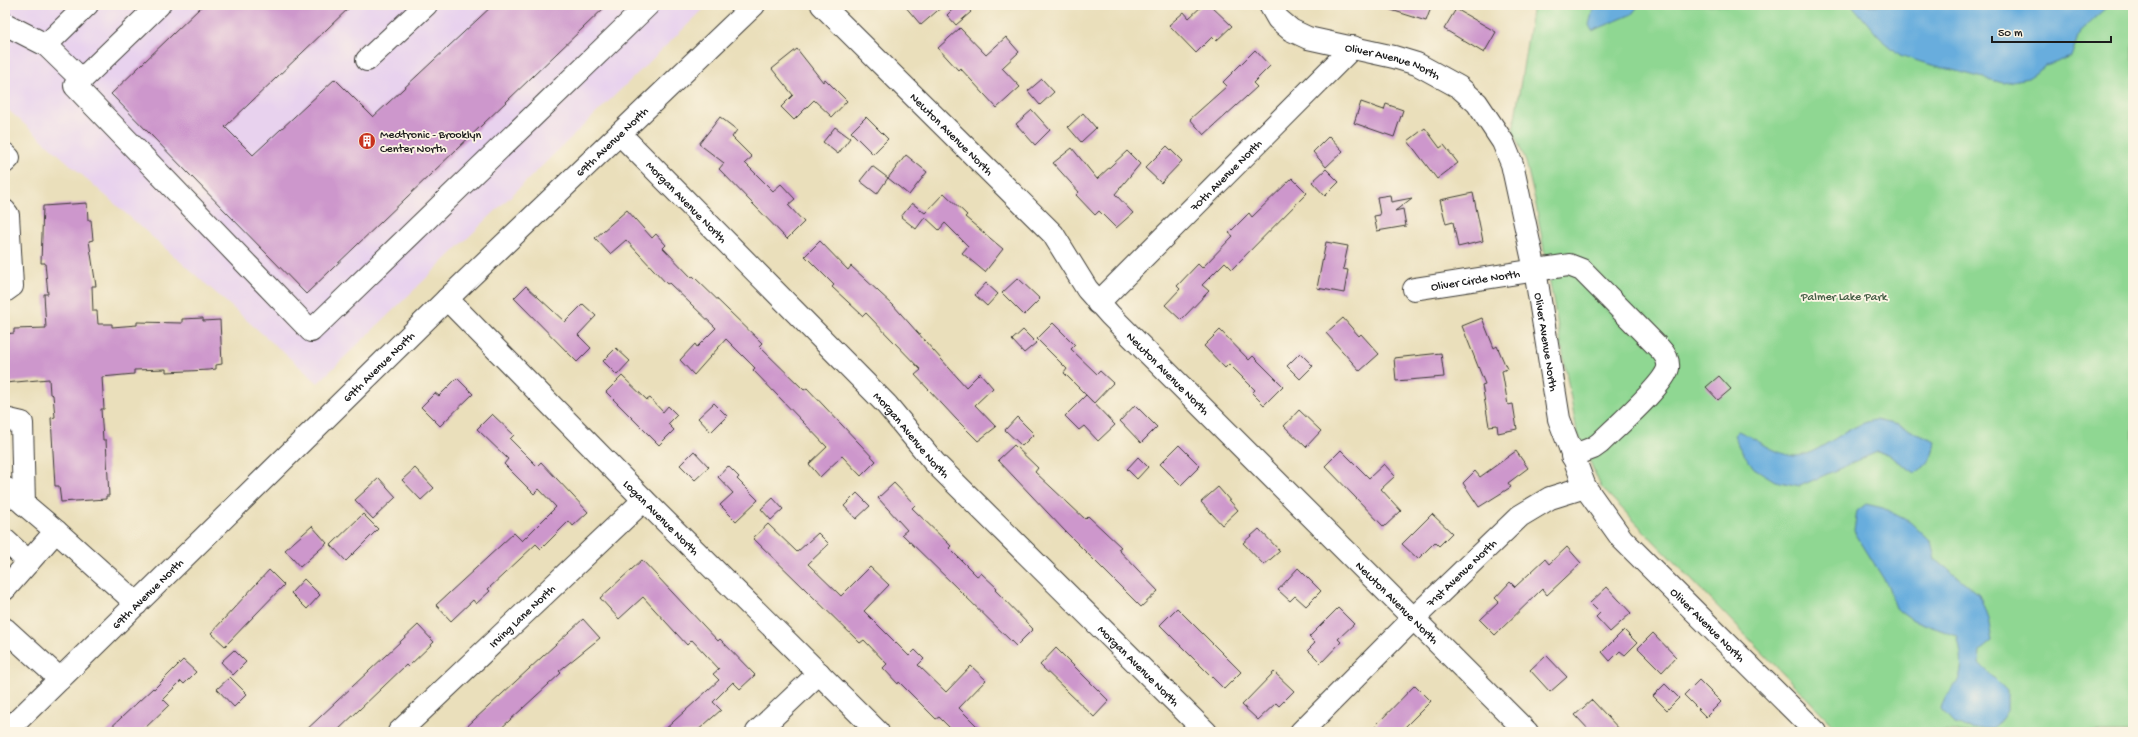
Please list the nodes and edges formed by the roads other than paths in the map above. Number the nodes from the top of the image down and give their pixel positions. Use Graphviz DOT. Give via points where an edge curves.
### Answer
graph roads {
  1 [pos="87,5"];
  2 [pos="159,5"];
  3 [pos="426,5"];
  4 [pos="648,5"];
  5 [pos="754,5"];
  6 [pos="822,5"];
  7 [pos="1270,5"];
  8 [pos="5,24"];
  9 [pos="46,44"];
  10 [pos="1353,47"];
  11 [pos="367,60"];
  12 [pos="82,80"];
  13 [pos="620,134"];
  14 [pos="5,154"];
  15 [pos="5,162"];
  16 [pos="5,211"];
  17 [pos="1535,270"];
  18 [pos="1414,289"];
  19 [pos="5,291"];
  20 [pos="448,299"];
  21 [pos="1098,303"];
  22 [pos="5,419"];
  23 [pos="1572,456"];
  24 [pos="1585,487"];
  25 [pos="5,488"];
  26 [pos="644,500"];
  27 [pos="24,504"];
  28 [pos="56,532"];
  29 [pos="5,540"];
  30 [pos="29,562"];
  31 [pos="5,589"];
  32 [pos="137,604"];
  33 [pos="1413,619"];
  34 [pos="5,629"];
  35 [pos="819,673"];
  36 [pos="60,679"];
  37 [pos="6,732"];
  38 [pos="399,732"];
  39 [pos="757,732"];
  40 [pos="878,732"];
  41 [pos="1206,732"];
  42 [pos="1301,732"];
  43 [pos="1527,732"];
  44 [pos="1816,732"];
  1 -- 9 [label="street"];
  2 -- 12 [label="street"];
  3 -- 11 [label="street"];
  4 -- 12 [label="street" via="311,331 75,86"];
  5 -- 13 [label="street, 69th Avenue North"];
  6 -- 21 [label="street, Newton Avenue North" via="1053,234"];
  7 -- 10 [label="street, Oliver Avenue North" via="1278,19 1291,30 1308,38"];
  8 -- 9 [label="street"];
  9 -- 12 [label="street"];
  10 -- 17 [label="street, Oliver Avenue North" via="1417,64 1459,87 1477,103 1503,142 1512,164"];
  10 -- 21 [label="street, 70th Avenue North"];
  13 -- 20 [label="street, 69th Avenue North"];
  13 -- 41 [label="street, Morgan Avenue North" via="882,400 934,462"];
  14 -- 15 [label="street" via="9,158"];
  16 -- 19 [label="street" via="8,215 12,286"];
  17 -- 18 [label="street, Oliver Circle North"];
  17 -- 23 [label="street, Oliver Avenue North" via="1559,419"];
  17 -- 23 [label="street, Oliver Circle North" via="1569,266 1582,270 1660,349 1668,361 1668,369 1659,384 1600,443"];
  20 -- 26 [label="street, Logan Avenue North"];
  20 -- 32 [label="street, 69th Avenue North"];
  21 -- 33 [label="street, Newton Avenue North"];
  22 -- 27 [label="street" via="22,423"];
  23 -- 24 [label="street, Oliver Avenue North"];
  24 -- 33 [label="street, 71st Avenue North" via="1550,498 1520,516"];
  24 -- 44 [label="street, Oliver Avenue North" via="1622,539"];
  25 -- 27 [label="street"];
  26 -- 35 [label="street, Logan Avenue North"];
  26 -- 38 [label="street, Irving Lane North"];
  27 -- 28 [label="street"];
  28 -- 30 [label="street"];
  28 -- 32 [label="street"];
  29 -- 30 [label="street"];
  30 -- 31 [label="street"];
  32 -- 36 [label="street, 69th Avenue North"];
  33 -- 42 [label="street, 71st Avenue North"];
  33 -- 43 [label="street, Newton Avenue North"];
  34 -- 36 [label="street"];
  35 -- 39 [label="street"];
  35 -- 40 [label="street, Logan Avenue North"];
  36 -- 37 [label="street, 69th Avenue North"];
}
